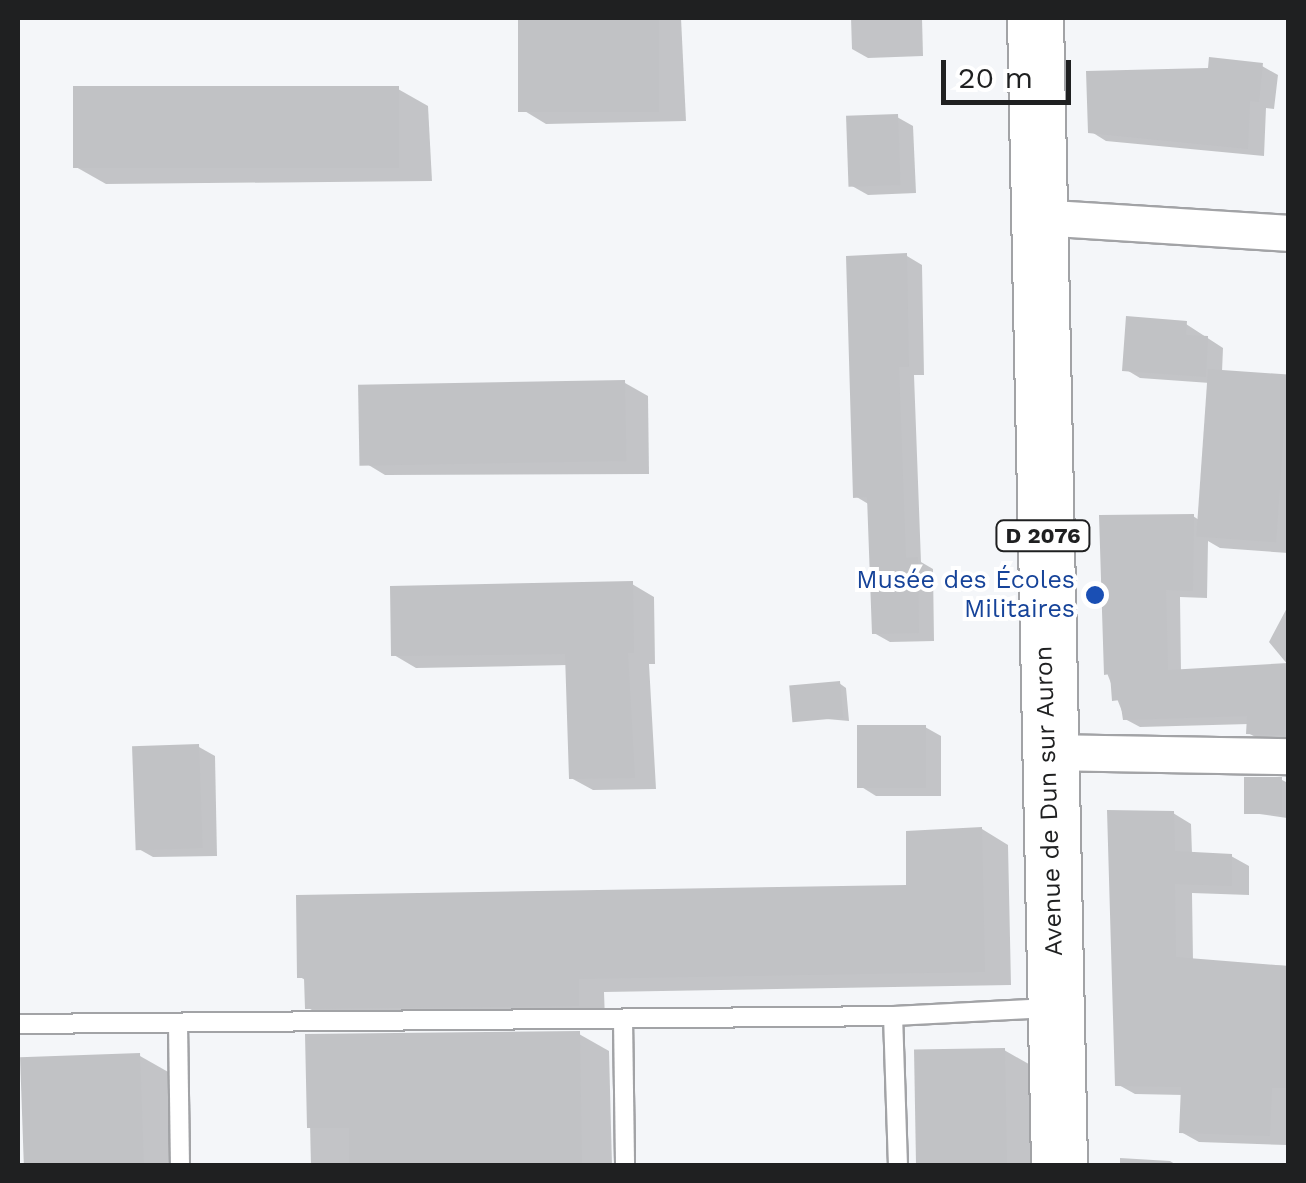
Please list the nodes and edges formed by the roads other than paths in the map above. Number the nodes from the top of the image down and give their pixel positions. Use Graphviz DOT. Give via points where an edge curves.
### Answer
graph roads {
  1 [pos="1036,18"];
  2 [pos="1037,217"];
  3 [pos="1288,233"];
  4 [pos="1049,752"];
  5 [pos="1288,756"];
  6 [pos="1055,1008"];
  7 [pos="893,1016"];
  8 [pos="623,1019"];
  9 [pos="178,1023"];
  10 [pos="18,1024"];
  11 [pos="180,1166"];
  12 [pos="625,1166"];
  13 [pos="898,1166"];
  14 [pos="1060,1166"];
  1 -- 2 [label="main road, Avenue de Dun sur Auron / D 2076"];
  2 -- 3 [label="street"];
  2 -- 4 [label="main road, Avenue de Dun sur Auron / D 2076"];
  4 -- 5 [label="street"];
  4 -- 6 [label="main road, Avenue de Dun sur Auron / D 2076"];
  6 -- 7 [label="lane"];
  6 -- 14 [label="main road, Avenue de Dun sur Auron / D 2076"];
  7 -- 8 [label="lane"];
  7 -- 13 [label="lane"];
  8 -- 9 [label="lane"];
  8 -- 12 [label="lane"];
  9 -- 10 [label="lane"];
  9 -- 11 [label="lane"];
}
